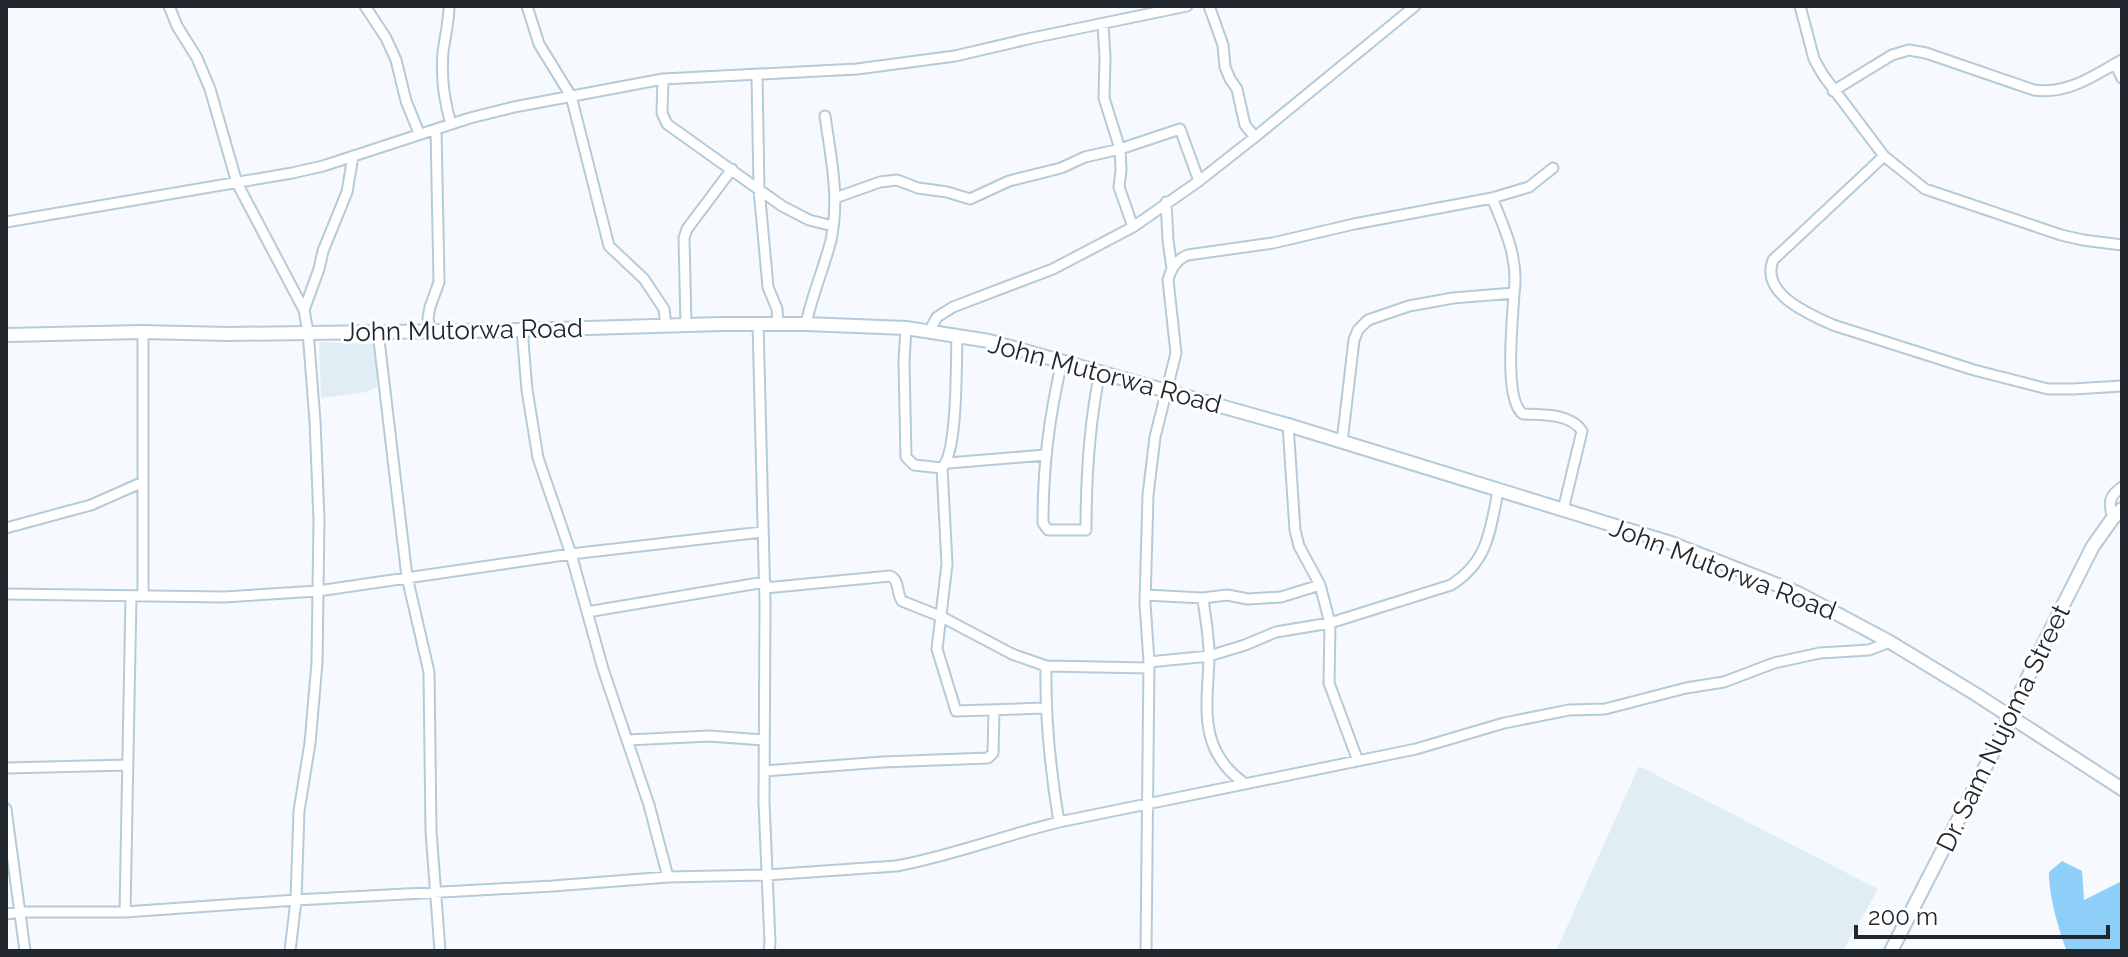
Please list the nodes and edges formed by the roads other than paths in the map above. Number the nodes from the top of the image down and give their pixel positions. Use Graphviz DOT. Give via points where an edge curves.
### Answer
graph roads {
  1 [pos="169,6"];
  2 [pos="365,6"];
  3 [pos="449,6"];
  4 [pos="527,6"];
  5 [pos="1187,6"];
  6 [pos="1209,6"];
  7 [pos="1415,6"];
  8 [pos="1800,6"];
  9 [pos="1103,24"];
  10 [pos="2118,62"];
  11 [pos="757,75"];
  12 [pos="2122,78"];
  13 [pos="663,79"];
  14 [pos="1833,91"];
  15 [pos="571,96"];
  16 [pos="825,116"];
  17 [pos="451,124"];
  18 [pos="436,129"];
  19 [pos="419,133"];
  20 [pos="1255,137"];
  21 [pos="1120,149"];
  22 [pos="353,156"];
  23 [pos="1884,156"];
  24 [pos="1553,168"];
  25 [pos="732,169"];
  26 [pos="1199,181"];
  27 [pos="237,183"];
  28 [pos="759,189"];
  29 [pos="835,198"];
  30 [pos="1492,198"];
  31 [pos="1166,202"];
  32 [pos="6,222"];
  33 [pos="833,226"];
  34 [pos="1133,227"];
  35 [pos="2122,245"];
  36 [pos="1172,269"];
  37 [pos="1514,293"];
  38 [pos="304,310"];
  39 [pos="758,323"];
  40 [pos="778,324"];
  41 [pos="806,324"];
  42 [pos="686,325"];
  43 [pos="666,326"];
  44 [pos="906,328"];
  45 [pos="430,330"];
  46 [pos="522,330"];
  47 [pos="932,331"];
  48 [pos="143,332"];
  49 [pos="308,332"];
  50 [pos="378,332"];
  51 [pos="6,335"];
  52 [pos="957,335"];
  53 [pos="1062,361"];
  54 [pos="1100,372"];
  55 [pos="2122,386"];
  56 [pos="1166,391"];
  57 [pos="1288,425"];
  58 [pos="1342,442"];
  59 [pos="1045,455"];
  60 [pos="945,466"];
  61 [pos="143,482"];
  62 [pos="2122,487"];
  63 [pos="1498,491"];
  64 [pos="1563,510"];
  65 [pos="2118,513"];
  66 [pos="6,528"];
  67 [pos="762,532"];
  68 [pos="571,554"];
  69 [pos="407,577"];
  70 [pos="765,585"];
  71 [pos="1320,585"];
  72 [pos="318,591"];
  73 [pos="6,594"];
  74 [pos="1145,595"];
  75 [pos="131,596"];
  76 [pos="143,596"];
  77 [pos="1203,598"];
  78 [pos="587,612"];
  79 [pos="942,617"];
  80 [pos="1330,623"];
  81 [pos="1890,642"];
  82 [pos="1209,656"];
  83 [pos="1149,665"];
  84 [pos="1046,666"];
  85 [pos="1045,708"];
  86 [pos="994,710"];
  87 [pos="2010,716"];
  88 [pos="628,740"];
  89 [pos="764,740"];
  90 [pos="1358,761"];
  91 [pos="128,765"];
  92 [pos="6,768"];
  93 [pos="764,771"];
  94 [pos="1244,783"];
  95 [pos="2122,789"];
  96 [pos="1149,804"];
  97 [pos="6,809"];
  98 [pos="1059,822"];
  99 [pos="767,875"];
  100 [pos="668,877"];
  101 [pos="435,893"];
  102 [pos="296,900"];
  103 [pos="21,912"];
  104 [pos="125,912"];
  105 [pos="6,914"];
  106 [pos="25,951"];
  107 [pos="290,951"];
  108 [pos="440,951"];
  109 [pos="769,951"];
  110 [pos="1146,951"];
  111 [pos="1891,951"];
  1 -- 27 [label="street" via="210,89"];
  2 -- 19 [label="street" via="396,60"];
  3 -- 17 [label="street" via="443,87"];
  4 -- 15 [label="street" via="539,44"];
  5 -- 9 [label="street"];
  6 -- 20 [label="street" via="1245,125"];
  7 -- 20 [label="street"];
  8 -- 14 [label="street" via="1814,59"];
  9 -- 11 [label="street" via="942,58"];
  9 -- 21 [label="street" via="1104,98"];
  10 -- 12 [label="street"];
  10 -- 14 [label="street" via="2065,89 2044,91 1909,50"];
  11 -- 13 [label="street"];
  11 -- 28 [label="street"];
  13 -- 15 [label="street"];
  13 -- 25 [label="street" via="662,113 667,124"];
  14 -- 23 [label="street"];
  15 -- 17 [label="street"];
  15 -- 43 [label="street" via="609,246 644,279 664,309"];
  16 -- 29 [label="street"];
  17 -- 18 [label="street"];
  18 -- 19 [label="street"];
  18 -- 45 [label="street" via="439,282 430,307"];
  19 -- 22 [label="street"];
  20 -- 26 [label="street"];
  21 -- 26 [label="street" via="1180,129"];
  21 -- 29 [label="street" via="1004,183 970,199 897,180"];
  21 -- 34 [label="street" via="1119,187"];
  22 -- 27 [label="street"];
  22 -- 38 [label="street" via="347,192"];
  23 -- 35 [label="street" via="1940,195 2061,235"];
  23 -- 55 [label="street" via="1773,260 1770,276 1786,298 1833,325 1974,370 2048,389"];
  24 -- 30 [label="street" via="1529,187"];
  25 -- 28 [label="street"];
  25 -- 42 [label="street" via="684,238"];
  26 -- 31 [label="street"];
  27 -- 32 [label="street"];
  27 -- 38 [label="street"];
  28 -- 33 [label="street" via="797,214"];
  28 -- 40 [label="street" via="768,287"];
  29 -- 33 [label="street"];
  30 -- 36 [label="street" via="1188,255"];
  30 -- 37 [label="street" via="1509,238"];
  31 -- 34 [label="street"];
  31 -- 36 [label="street"];
  33 -- 41 [label="street"];
  34 -- 47 [label="street" via="1053,269 953,307 937,317"];
  36 -- 56 [label="street" via="1168,280 1176,353"];
  37 -- 58 [label="street" via="1438,300 1368,320 1354,340"];
  37 -- 64 [label="street" via="1515,406 1523,414 1566,418 1582,431"];
  38 -- 49 [label="street"];
  39 -- 40 [label="street, John Mutorwa Road"];
  39 -- 42 [label="street, John Mutorwa Road"];
  39 -- 67 [label="street"];
  40 -- 41 [label="street, John Mutorwa Road"];
  41 -- 44 [label="street, John Mutorwa Road"];
  42 -- 43 [label="street, John Mutorwa Road"];
  43 -- 46 [label="street, John Mutorwa Road"];
  44 -- 47 [label="street, John Mutorwa Road"];
  44 -- 60 [label="street" via="906,457 914,465"];
  45 -- 46 [label="street, John Mutorwa Road"];
  45 -- 50 [label="street, John Mutorwa Road"];
  46 -- 68 [label="street" via="538,458"];
  47 -- 52 [label="street, John Mutorwa Road"];
  48 -- 49 [label="street, John Mutorwa Road"];
  48 -- 51 [label="street, John Mutorwa Road"];
  48 -- 61 [label="street"];
  49 -- 50 [label="street, John Mutorwa Road"];
  49 -- 72 [label="street" via="316,435"];
  50 -- 69 [label="street"];
  52 -- 53 [label="street, John Mutorwa Road"];
  52 -- 60 [label="street" via="953,433"];
  53 -- 54 [label="street, John Mutorwa Road"];
  53 -- 59 [label="street"];
  54 -- 56 [label="street, John Mutorwa Road"];
  54 -- 59 [label="street" via="1086,480 1086,530 1045,528"];
  56 -- 57 [label="street, John Mutorwa Road"];
  56 -- 74 [label="street" via="1148,495"];
  57 -- 58 [label="street, John Mutorwa Road"];
  57 -- 71 [label="street" via="1295,530"];
  58 -- 63 [label="street, John Mutorwa Road"];
  59 -- 60 [label="street"];
  60 -- 79 [label="street"];
  61 -- 66 [label="street" via="91,505"];
  61 -- 76 [label="street"];
  62 -- 65 [label="street" via="2110,499"];
  63 -- 64 [label="street, John Mutorwa Road"];
  63 -- 80 [label="street" via="1478,563 1462,578"];
  64 -- 81 [label="street, John Mutorwa Road" via="1671,543 1798,593"];
  65 -- 87 [label="street, Dr. Sam Nujoma Street" via="2093,546"];
  67 -- 68 [label="street"];
  67 -- 70 [label="street"];
  68 -- 69 [label="street"];
  68 -- 78 [label="street"];
  69 -- 72 [label="street"];
  69 -- 101 [label="street" via="429,672"];
  70 -- 78 [label="street"];
  70 -- 79 [label="street" via="890,576 902,601"];
  70 -- 89 [label="street"];
  71 -- 77 [label="street" via="1281,597"];
  71 -- 80 [label="street"];
  72 -- 76 [label="street"];
  72 -- 102 [label="street" via="317,663 299,811"];
  73 -- 75 [label="street"];
  74 -- 77 [label="street"];
  74 -- 83 [label="street"];
  75 -- 76 [label="street"];
  75 -- 91 [label="street"];
  77 -- 82 [label="street"];
  78 -- 88 [label="street"];
  79 -- 84 [label="street"];
  79 -- 86 [label="street" via="937,649 953,708"];
  80 -- 82 [label="street" via="1276,632"];
  80 -- 90 [label="street" via="1329,683"];
  81 -- 87 [label="street, John Mutorwa Road"];
  81 -- 90 [label="street" via="1869,650 1774,663 1724,682 1605,709 1504,723"];
  82 -- 83 [label="street"];
  82 -- 94 [label="street" via="1205,695 1210,739"];
  83 -- 84 [label="street"];
  83 -- 96 [label="street"];
  84 -- 85 [label="street"];
  85 -- 86 [label="street"];
  85 -- 98 [label="street"];
  86 -- 93 [label="street" via="993,753 988,758"];
  87 -- 95 [label="street, John Mutorwa Road"];
  87 -- 111 [label="street, Dr. Sam Nujoma Street"];
  88 -- 89 [label="street"];
  88 -- 100 [label="street"];
  89 -- 93 [label="street"];
  90 -- 94 [label="street"];
  91 -- 92 [label="street"];
  91 -- 104 [label="street"];
  93 -- 99 [label="street"];
  94 -- 96 [label="street"];
  96 -- 98 [label="street"];
  96 -- 110 [label="street"];
  97 -- 103 [label="street"];
  98 -- 99 [label="street" via="917,862"];
  99 -- 100 [label="street"];
  99 -- 109 [label="street"];
  100 -- 101 [label="street"];
  101 -- 102 [label="street"];
  101 -- 108 [label="street"];
  102 -- 104 [label="street"];
  102 -- 107 [label="street"];
  103 -- 104 [label="street"];
  103 -- 105 [label="street"];
  103 -- 106 [label="street"];
}
